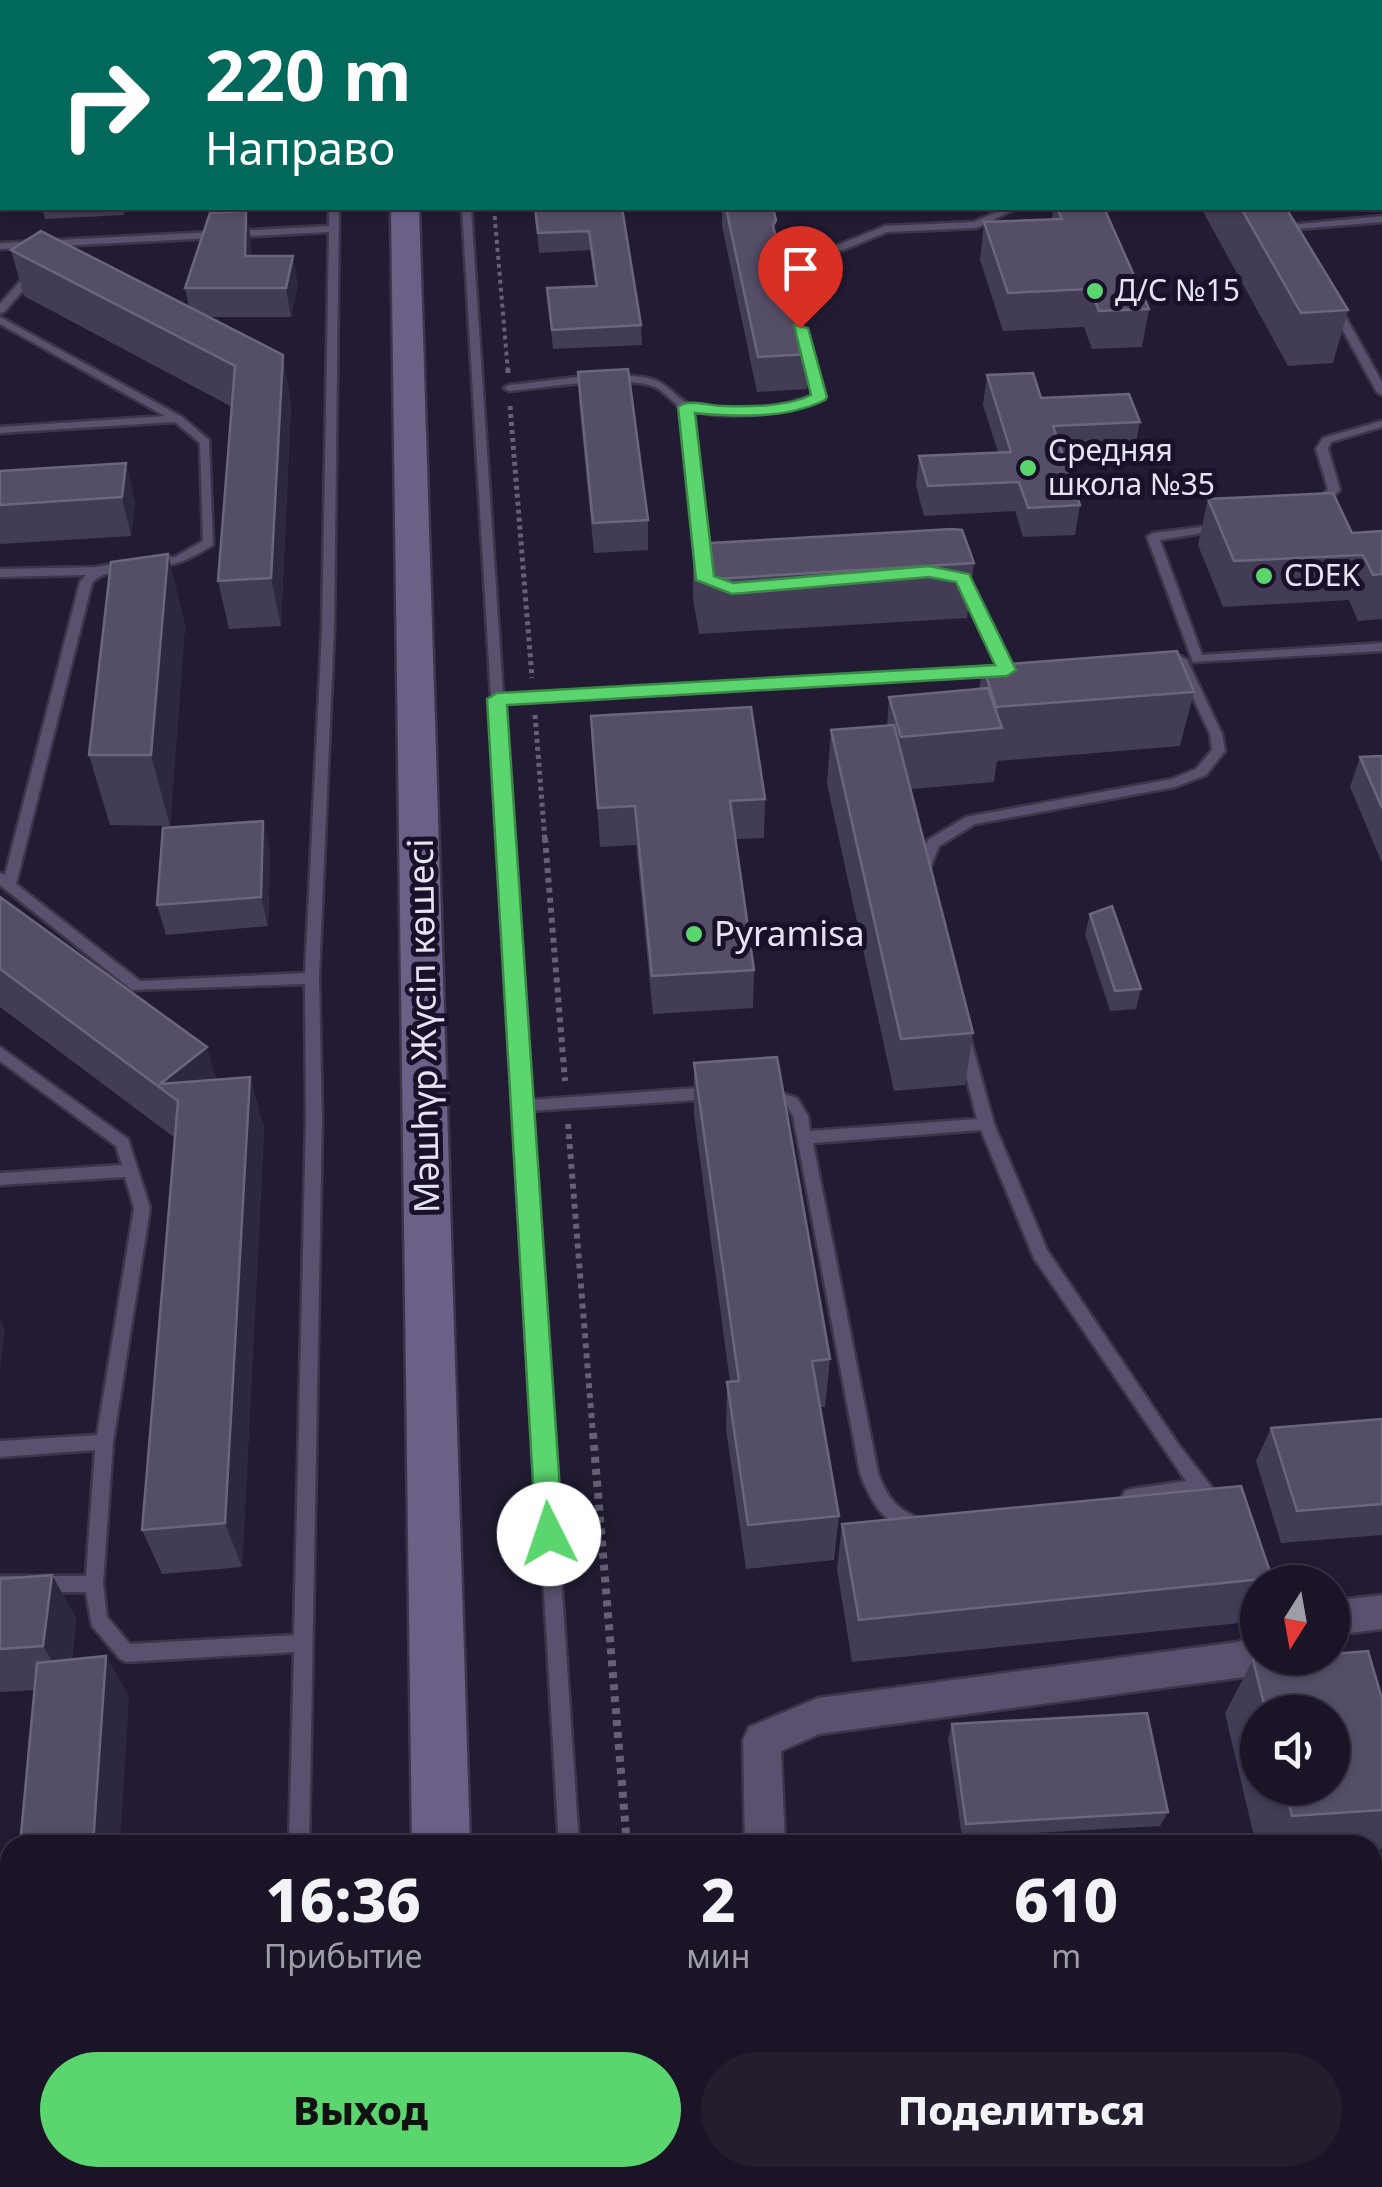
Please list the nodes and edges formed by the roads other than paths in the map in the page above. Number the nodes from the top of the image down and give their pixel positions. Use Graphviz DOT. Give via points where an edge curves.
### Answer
graph roads {
  1 [pos="334,210"];
  2 [pos="405,210"];
  3 [pos="466,210"];
  4 [pos="1008,210"];
  5 [pos="1382,219"];
  6 [pos="334,229"];
  7 [pos="60,243"];
  8 [pos="0,246"];
  9 [pos="1300,253"];
  10 [pos="790,293"];
  11 [pos="1330,298"];
  12 [pos="0,310"];
  13 [pos="0,320"];
  14 [pos="800,328"];
  15 [pos="509,388"];
  16 [pos="1382,392"];
  17 [pos="686,407"];
  18 [pos="178,419"];
  19 [pos="1382,424"];
  20 [pos="0,430"];
  21 [pos="1308,515"];
  22 [pos="1231,526"];
  23 [pos="96,571"];
  24 [pos="0,573"];
  25 [pos="946,575"];
  26 [pos="705,580"];
  27 [pos="1382,647"];
  28 [pos="1189,659"];
  29 [pos="1162,661"];
  30 [pos="1026,669"];
  31 [pos="1007,670"];
  32 [pos="497,699"];
  33 [pos="5,880"];
  34 [pos="927,892"];
  35 [pos="312,978"];
  36 [pos="958,1019"];
  37 [pos="0,1053"];
  38 [pos="721,1093"];
  39 [pos="740,1093"];
  40 [pos="522,1106"];
  41 [pos="986,1124"];
  42 [pos="804,1138"];
  43 [pos="130,1171"];
  44 [pos="0,1179"];
  45 [pos="104,1442"];
  46 [pos="0,1449"];
  47 [pos="1201,1487"];
  48 [pos="1104,1502"];
  49 [pos="1225,1518"];
  50 [pos="930,1528"];
  51 [pos="0,1584"];
  52 [pos="94,1584"];
  53 [pos="1382,1612"];
  54 [pos="1350,1616"];
  55 [pos="301,1643"];
  56 [pos="1240,1660"];
  57 [pos="300,1835"];
  58 [pos="441,1835"];
  59 [pos="568,1835"];
  60 [pos="765,1835"];
  1 -- 6 [label="lane"];
  2 -- 58 [label="main road, Мәшһүр Жүсіп көшесі"];
  3 -- 32 [label="lane"];
  4 -- 10 [label="lane" via="976,225 885,229 840,248 794,248 780,259"];
  5 -- 9 [label="lane" via="1293,227 1290,238"];
  6 -- 7 [label="lane"];
  6 -- 35 [label="lane" via="328,630"];
  7 -- 8 [label="lane"];
  7 -- 12 [label="lane"];
  11 -- 16 [label="lane"];
  13 -- 18 [label="lane"];
  14 -- 17 [label="lane" via="819,397 800,406"];
  15 -- 17 [label="lane" via="621,380 657,384"];
  17 -- 26 [label="lane"];
  18 -- 20 [label="lane"];
  18 -- 23 [label="lane" via="206,442 209,543 178,560"];
  19 -- 21 [label="lane" via="1326,440 1322,448 1334,490"];
  22 -- 28 [label="lane" via="1153,538"];
  23 -- 24 [label="lane"];
  23 -- 33 [label="lane" via="86,582"];
  25 -- 31 [label="lane" via="963,578"];
  27 -- 28 [label="lane"];
  28 -- 29 [label="lane"];
  28 -- 34 [label="lane" via="1218,751 1201,772 1175,783 971,820 932,843 922,874"];
  30 -- 31 [label="lane"];
  31 -- 32 [label="lane"];
  32 -- 40 [label="lane"];
  33 -- 35 [label="lane" via="138,986"];
  35 -- 55 [label="lane"];
  36 -- 41 [label="lane"];
  37 -- 43 [label="lane" via="123,1143"];
  38 -- 40 [label="lane"];
  39 -- 42 [label="lane" via="792,1102"];
  40 -- 59 [label="lane"];
  41 -- 42 [label="lane"];
  41 -- 47 [label="lane" via="1040,1253"];
  42 -- 50 [label="lane" via="869,1473 880,1503 900,1520"];
  43 -- 44 [label="lane"];
  43 -- 45 [label="lane" via="142,1208"];
  45 -- 46 [label="lane"];
  45 -- 52 [label="lane"];
  47 -- 48 [label="lane"];
  47 -- 49 [label="lane"];
  51 -- 52 [label="lane"];
  52 -- 55 [label="lane" via="98,1620 126,1653"];
  53 -- 54 [label="street"];
  55 -- 57 [label="lane"];
  56 -- 60 [label="street" via="818,1716 762,1740"];
}
